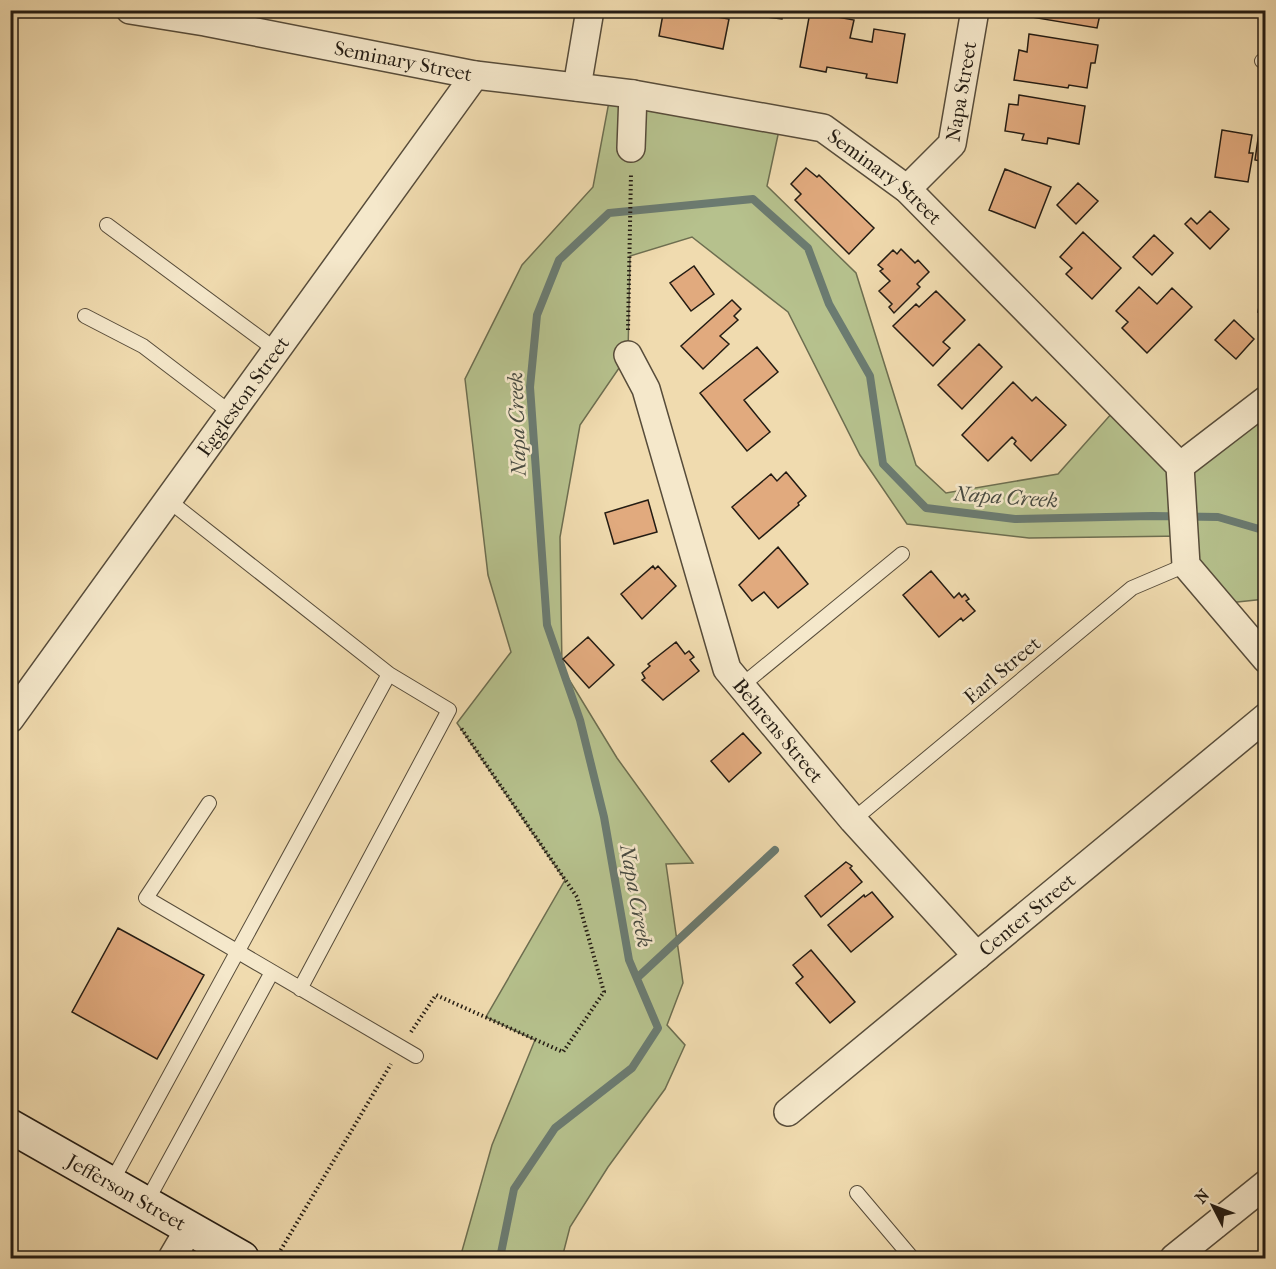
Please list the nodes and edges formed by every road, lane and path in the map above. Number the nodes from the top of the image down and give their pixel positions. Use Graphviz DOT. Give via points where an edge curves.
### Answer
graph roads {
  1 [pos="130,10"];
  2 [pos="590,10"];
  3 [pos="975,10"];
  4 [pos="206,16"];
  5 [pos="476,75"];
  6 [pos="577,87"];
  7 [pos="633,94"];
  8 [pos="631,148"];
  9 [pos="908,189"];
  10 [pos="107,225"];
  11 [pos="85,316"];
  12 [pos="276,350"];
  13 [pos="628,355"];
  14 [pos="1266,400"];
  15 [pos="231,413"];
  16 [pos="1181,474"];
  17 [pos="168,500"];
  18 [pos="902,555"];
  19 [pos="1186,558"];
  20 [pos="1266,659"];
  21 [pos="389,674"];
  22 [pos="741,686"];
  23 [pos="449,710"];
  24 [pos="1266,717"];
  25 [pos="10,718"];
  26 [pos="209,803"];
  27 [pos="853,820"];
  28 [pos="237,953"];
  29 [pos="978,956"];
  30 [pos="272,972"];
  31 [pos="300,989"];
  32 [pos="401,1047"];
  33 [pos="416,1056"];
  34 [pos="788,1112"];
  35 [pos="10,1126"];
  36 [pos="1266,1184"];
  37 [pos="110,1185"];
  38 [pos="857,1193"];
  39 [pos="145,1205"];
  40 [pos="189,1229"];
  41 [pos="172,1258"];
  42 [pos="242,1258"];
  43 [pos="276,1258"];
  44 [pos="912,1258"];
  45 [pos="1174,1258"];
  1 -- 4 [label="street, Seminary Street"];
  2 -- 6 [label="street"];
  3 -- 9 [label="street, Napa Street" via="952,144"];
  4 -- 5 [label="street, Seminary Street"];
  5 -- 6 [label="street, Seminary Street"];
  5 -- 12 [label="street, Eggleston Street"];
  6 -- 7 [label="street, Seminary Street"];
  7 -- 8 [label="street"];
  7 -- 9 [label="street, Seminary Street" via="823,129"];
  8 -- 13 [label="path"];
  9 -- 16 [label="street, Seminary Street"];
  10 -- 12 [label="lane"];
  11 -- 15 [label="lane" via="143,346"];
  12 -- 15 [label="street, Eggleston Street"];
  13 -- 22 [label="street, Behrens Street" via="646,389 727,669"];
  14 -- 16 [label="street"];
  15 -- 17 [label="street, Eggleston Street"];
  16 -- 19 [label="street"];
  17 -- 21 [label="lane"];
  17 -- 25 [label="street, Eggleston Street"];
  18 -- 22 [label="lane"];
  19 -- 20 [label="street"];
  19 -- 27 [label="lane, Earl Street" via="1132,588"];
  21 -- 23 [label="lane"];
  21 -- 28 [label="lane"];
  22 -- 27 [label="street, Behrens Street"];
  23 -- 31 [label="lane"];
  23 -- 32 [label="path" via="577,897 604,992 563,1052 436,995"];
  24 -- 29 [label="street, Center Street"];
  26 -- 28 [label="lane" via="146,898"];
  27 -- 29 [label="street, Behrens Street"];
  28 -- 30 [label="lane"];
  28 -- 37 [label="lane"];
  29 -- 34 [label="street, Center Street"];
  30 -- 31 [label="lane"];
  30 -- 39 [label="lane"];
  31 -- 32 [label="lane"];
  32 -- 33 [label="lane"];
  32 -- 43 [label="path"];
  35 -- 37 [label="main road, Jefferson Street"];
  36 -- 45 [label="street"];
  37 -- 39 [label="main road, Jefferson Street"];
  38 -- 44 [label="lane"];
  39 -- 40 [label="main road, Jefferson Street"];
  40 -- 41 [label="street"];
  40 -- 42 [label="main road, Jefferson Street"];
}
